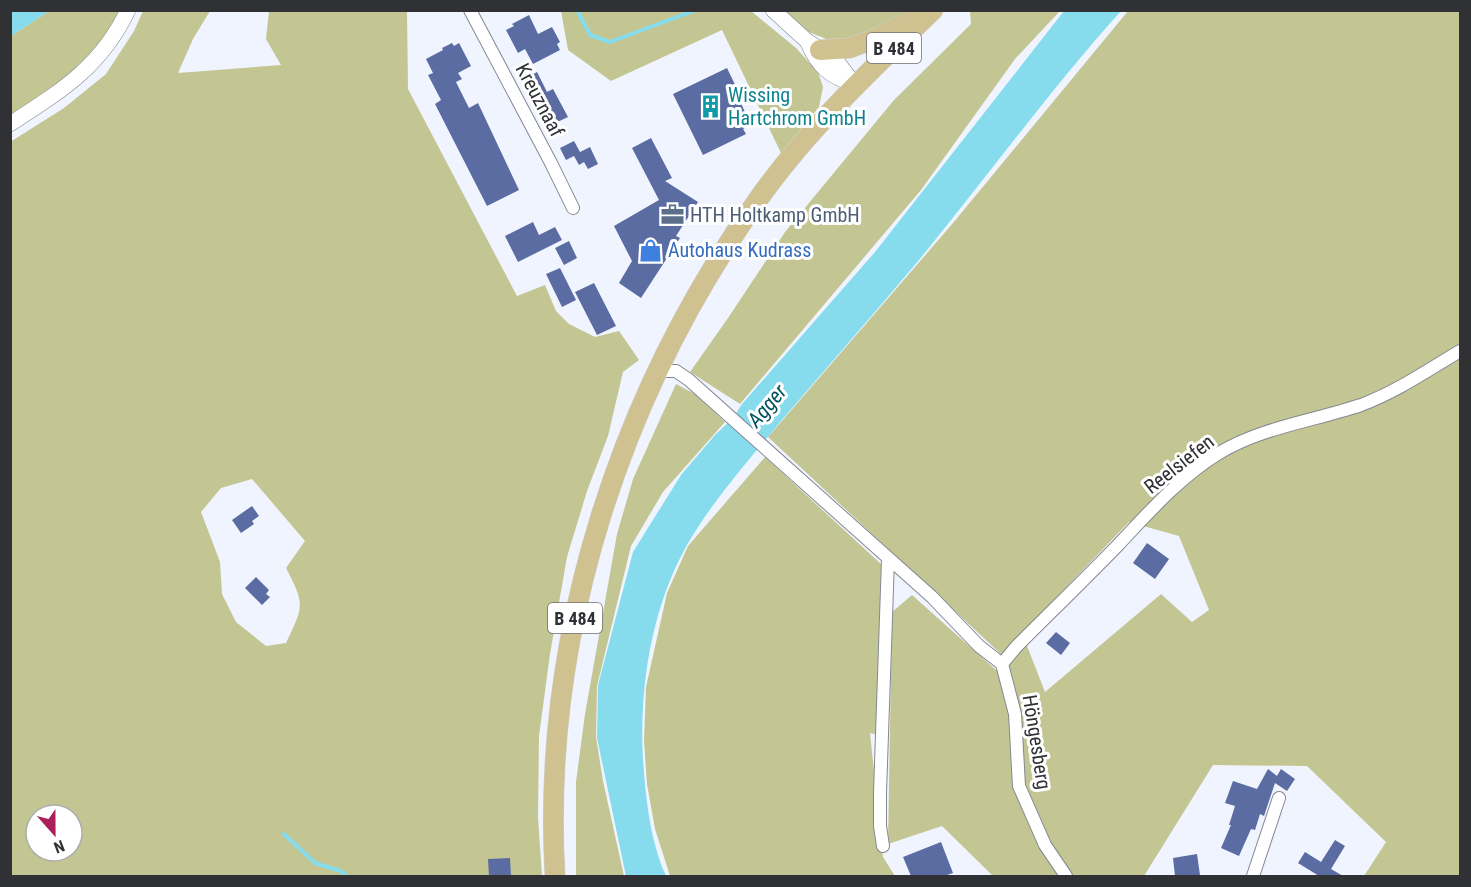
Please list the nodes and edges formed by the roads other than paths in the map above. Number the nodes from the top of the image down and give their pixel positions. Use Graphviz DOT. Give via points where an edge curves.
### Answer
graph roads {
  1 [pos="129,10"];
  2 [pos="470,10"];
  3 [pos="772,10"];
  4 [pos="931,10"];
  5 [pos="814,45"];
  6 [pos="499,64"];
  7 [pos="497,84"];
  8 [pos="855,85"];
  9 [pos="10,124"];
  10 [pos="573,208"];
  11 [pos="1461,351"];
  12 [pos="657,371"];
  13 [pos="888,559"];
  14 [pos="1002,664"];
  15 [pos="1279,798"];
  16 [pos="883,846"];
  17 [pos="555,876"];
  18 [pos="1066,876"];
  19 [pos="1253,876"];
  1 -- 9 [label="street" via="91,66"];
  2 -- 6 [label="street, Kreuznaaf"];
  3 -- 5 [label="street"];
  4 -- 5 [label="main road" via="879,38 850,48"];
  4 -- 8 [label="main road, B 484"];
  5 -- 8 [label="street" via="835,59"];
  6 -- 7 [label="street"];
  6 -- 10 [label="street, Kreuznaaf"];
  8 -- 12 [label="main road, B 484" via="763,192 711,270"];
  11 -- 14 [label="street, Reelsiefen" via="1361,405 1251,437 1204,463 1160,502"];
  12 -- 13 [label="street" via="676,371 699,388"];
  12 -- 17 [label="main road, B 484" via="605,503 584,571 569,644 555,777"];
  13 -- 14 [label="street"];
  13 -- 16 [label="street" via="880,793"];
  14 -- 18 [label="street, Höngesberg" via="1015,714 1020,786 1044,845"];
  15 -- 19 [label="street"];
}
